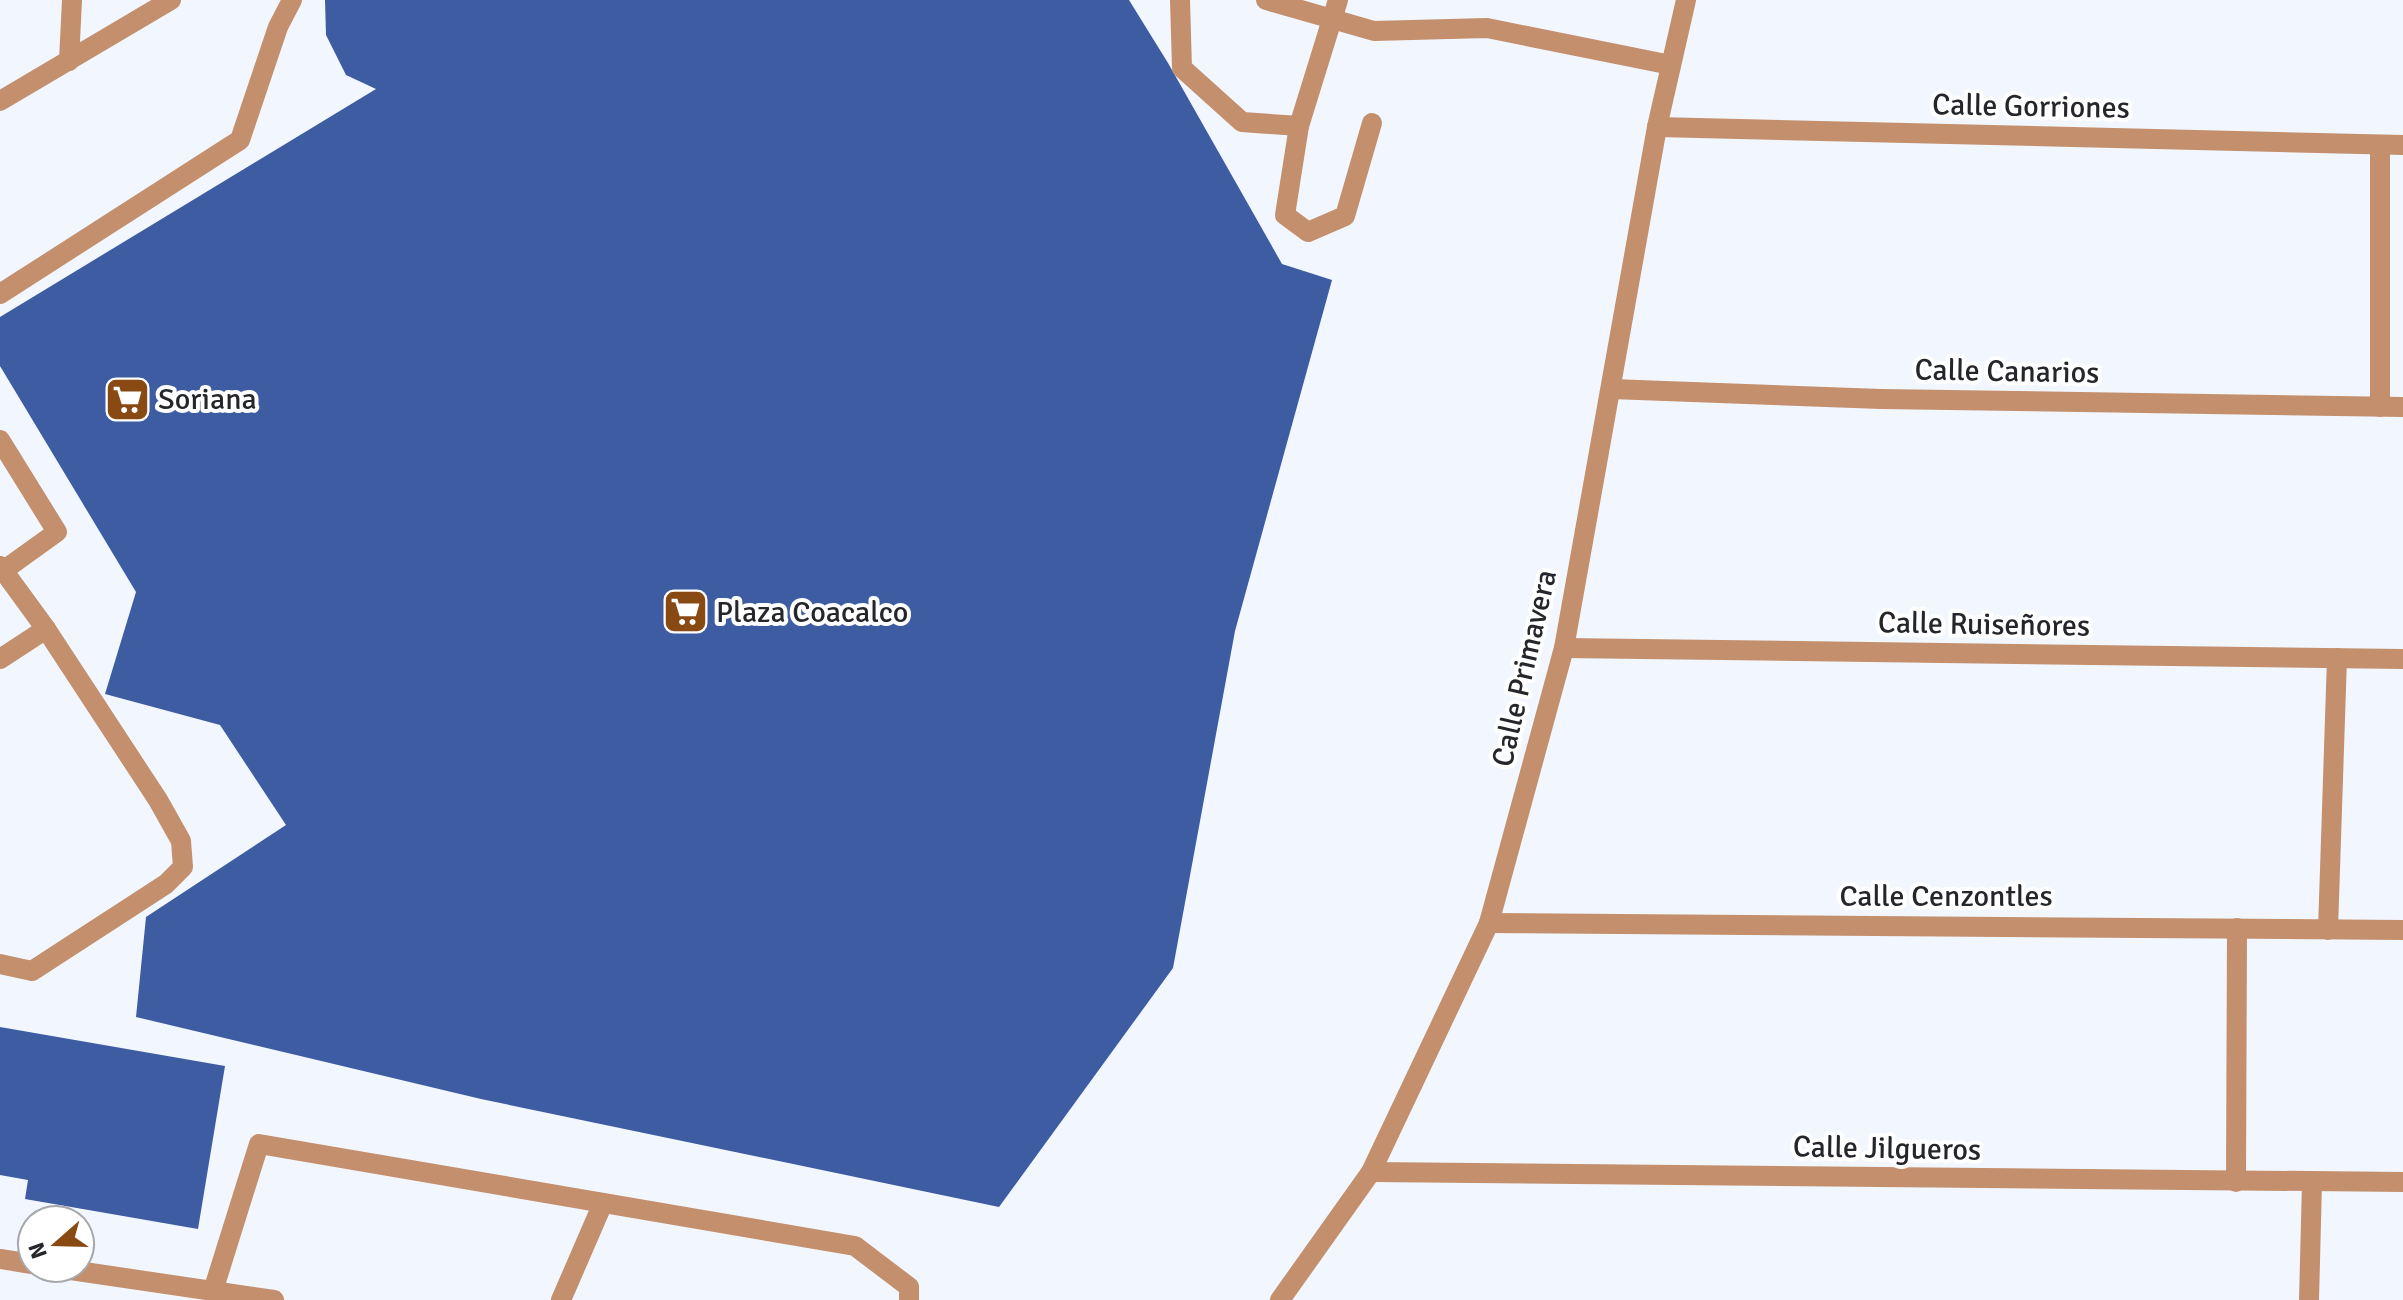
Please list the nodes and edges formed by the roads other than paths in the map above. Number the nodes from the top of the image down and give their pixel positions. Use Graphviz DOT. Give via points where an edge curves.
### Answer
graph roads {
  1 [pos="72,0"];
  2 [pos="171,0"];
  3 [pos="292,0"];
  4 [pos="1180,0"];
  5 [pos="1266,0"];
  6 [pos="1686,0"];
  7 [pos="1335,9"];
  8 [pos="69,61"];
  9 [pos="1671,65"];
  10 [pos="0,101"];
  11 [pos="1372,123"];
  12 [pos="1299,126"];
  13 [pos="1657,127"];
  14 [pos="2380,145"];
  15 [pos="2403,145"];
  16 [pos="0,294"];
  17 [pos="1611,389"];
  18 [pos="2380,407"];
  19 [pos="2403,407"];
  20 [pos="0,440"];
  21 [pos="1,570"];
  22 [pos="46,629"];
  23 [pos="1564,648"];
  24 [pos="2337,658"];
  25 [pos="0,659"];
  26 [pos="2403,659"];
  27 [pos="1489,923"];
  28 [pos="2237,928"];
  29 [pos="2328,930"];
  30 [pos="2403,930"];
  31 [pos="0,964"];
  32 [pos="1371,1172"];
  33 [pos="2236,1182"];
  34 [pos="2403,1182"];
  35 [pos="2312,1183"];
  36 [pos="603,1203"];
  37 [pos="96,1274"];
  38 [pos="213,1291"];
  39 [pos="274,1300"];
  40 [pos="561,1300"];
  41 [pos="909,1300"];
  42 [pos="1280,1300"];
  43 [pos="2309,1300"];
  1 -- 8 [label="street"];
  2 -- 8 [label="street"];
  3 -- 16 [label="street" via="240,140"];
  4 -- 12 [label="street" via="1182,68 1242,122"];
  5 -- 7 [label="street"];
  6 -- 9 [label="street, Calle Primavera"];
  7 -- 9 [label="street" via="1374,31 1487,28"];
  7 -- 12 [label="street"];
  8 -- 10 [label="street"];
  9 -- 13 [label="street, Calle Primavera"];
  11 -- 12 [label="street" via="1345,216 1308,232 1285,215"];
  13 -- 14 [label="street, Calle Gorriones"];
  13 -- 17 [label="street, Calle Primavera"];
  14 -- 15 [label="street, Calle Gorriones"];
  14 -- 18 [label="street"];
  17 -- 18 [label="street, Calle Canarios"];
  17 -- 23 [label="street, Calle Primavera"];
  18 -- 19 [label="street, Calle Canarios"];
  20 -- 21 [label="street" via="57,532"];
  21 -- 22 [label="street"];
  22 -- 25 [label="street"];
  22 -- 31 [label="street" via="158,800 181,841 183,867 166,884 32,971"];
  23 -- 24 [label="street, Calle Ruiseñores"];
  23 -- 27 [label="street, Calle Primavera"];
  24 -- 26 [label="street, Calle Ruiseñores"];
  24 -- 29 [label="street"];
  27 -- 28 [label="street, Calle Cenzontles"];
  27 -- 32 [label="street, Calle Primavera"];
  28 -- 29 [label="street, Calle Cenzontles"];
  28 -- 33 [label="street"];
  29 -- 30 [label="street, Calle Cenzontles"];
  32 -- 33 [label="street, Calle Jilgueros"];
  32 -- 42 [label="street, Calle Primavera"];
  33 -- 35 [label="street, Calle Jilgueros"];
  34 -- 35 [label="street, Calle Jilgueros"];
  35 -- 43 [label="street"];
  36 -- 38 [label="street" via="259,1144"];
  36 -- 40 [label="street"];
  36 -- 41 [label="street" via="855,1246 909,1287"];
  37 -- 38 [label="street"];
  38 -- 39 [label="street"];
}
